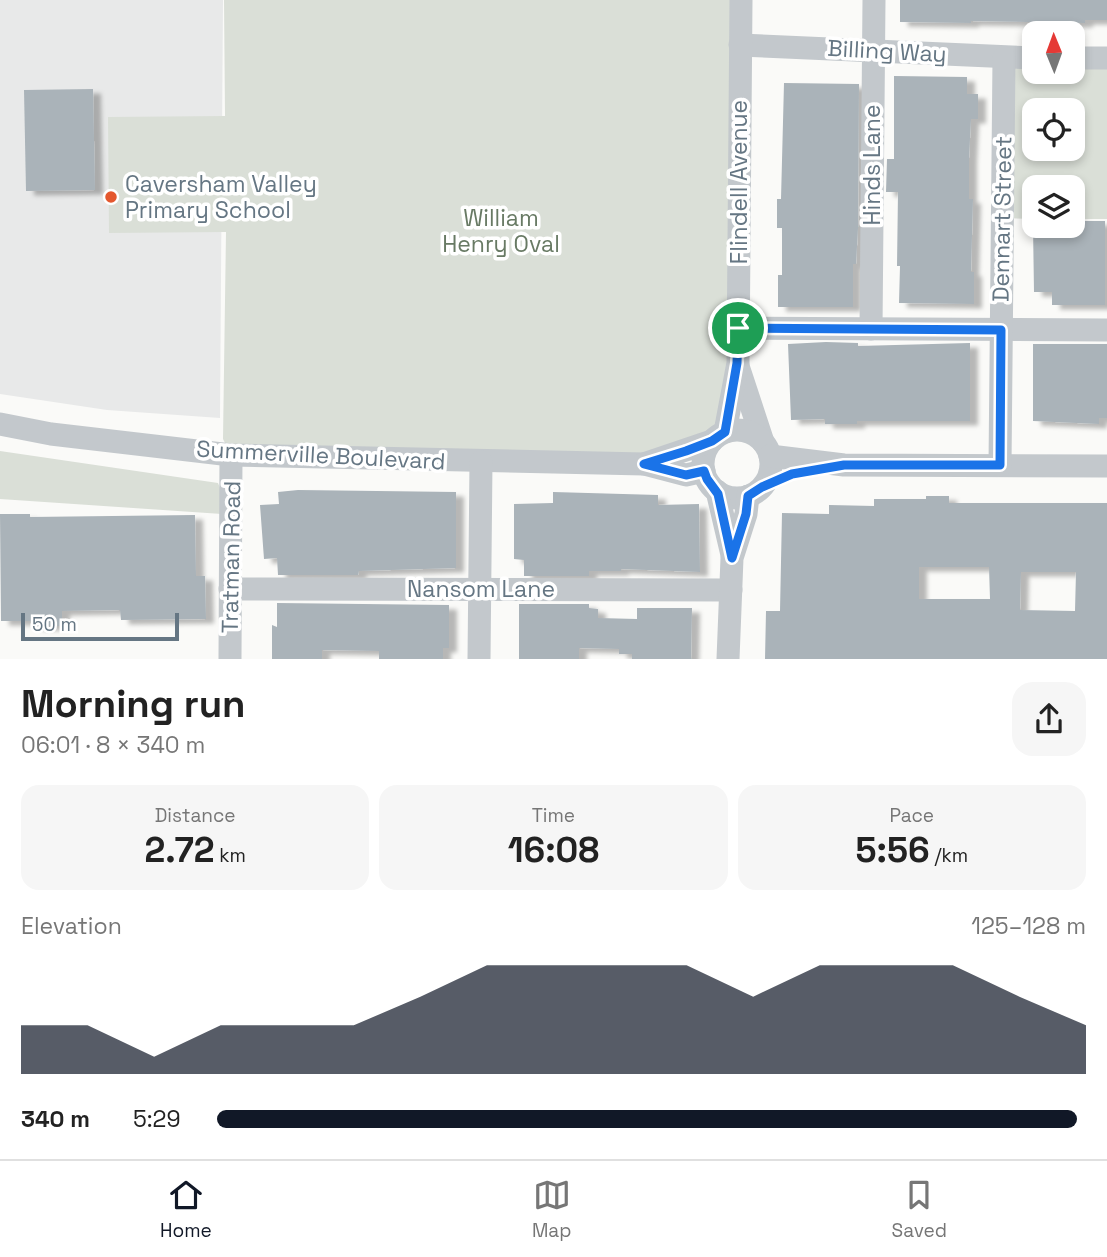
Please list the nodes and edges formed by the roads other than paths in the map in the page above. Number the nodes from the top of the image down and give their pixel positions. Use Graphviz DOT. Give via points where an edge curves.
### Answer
graph roads {
  1 [pos="741,0"];
  2 [pos="874,0"];
  3 [pos="740,45"];
  4 [pos="873,50"];
  5 [pos="1004,58"];
  6 [pos="1022,58"];
  7 [pos="1085,58"];
  8 [pos="1107,58"];
  9 [pos="738,328"];
  10 [pos="872,329"];
  11 [pos="1001,330"];
  12 [pos="1107,330"];
  13 [pos="737,363"];
  14 [pos="0,424"];
  15 [pos="719,437"];
  16 [pos="766,449"];
  17 [pos="231,455"];
  18 [pos="481,462"];
  19 [pos="644,464"];
  20 [pos="844,465"];
  21 [pos="1000,465"];
  22 [pos="1107,466"];
  23 [pos="704,471"];
  24 [pos="717,491"];
  25 [pos="755,491"];
  26 [pos="732,558"];
  27 [pos="230,589"];
  28 [pos="480,589"];
  29 [pos="731,590"];
  30 [pos="230,659"];
  31 [pos="479,659"];
  32 [pos="728,659"];
  1 -- 3 [label="street, Flindell Avenue"];
  2 -- 4 [label="street, Hinds Lane"];
  3 -- 4 [label="street, Billing Way"];
  3 -- 9 [label="street, Flindell Avenue"];
  4 -- 5 [label="street, Billing Way"];
  4 -- 10 [label="street, Hinds Lane"];
  5 -- 6 [label="street, Billing Way"];
  5 -- 11 [label="street, Dennart Street"];
  7 -- 8 [label="street"];
  9 -- 10 [label="street"];
  9 -- 13 [label="street, Flindell Avenue"];
  10 -- 11 [label="street"];
  11 -- 12 [label="street"];
  11 -- 21 [label="street, Dennart Street"];
  13 -- 15 [label="street, Flindell Avenue"];
  13 -- 16 [label="street, Flindell Avenue"];
  14 -- 17 [label="street, Summerville Boulevard"];
  15 -- 16 [label="street" via="741,430 756,436"];
  15 -- 19 [label="street, Summerville Boulevard"];
  15 -- 23 [label="street" via="704,455"];
  16 -- 20 [label="street"];
  16 -- 25 [label="street" via="770,472"];
  17 -- 18 [label="street, Summerville Boulevard"];
  17 -- 27 [label="street, Tratman Road"];
  18 -- 19 [label="street, Summerville Boulevard"];
  18 -- 28 [label="street"];
  19 -- 23 [label="street, Summerville Boulevard" via="686,475"];
  20 -- 21 [label="street"];
  20 -- 25 [label="street" via="792,474"];
  21 -- 22 [label="street"];
  23 -- 24 [label="street"];
  24 -- 25 [label="street" via="732,497"];
  24 -- 26 [label="street"];
  25 -- 26 [label="street"];
  26 -- 29 [label="street"];
  27 -- 28 [label="street, Nansom Lane"];
  27 -- 30 [label="street, Tratman Road"];
  28 -- 29 [label="street, Nansom Lane"];
  28 -- 31 [label="street"];
  29 -- 32 [label="street"];
}
